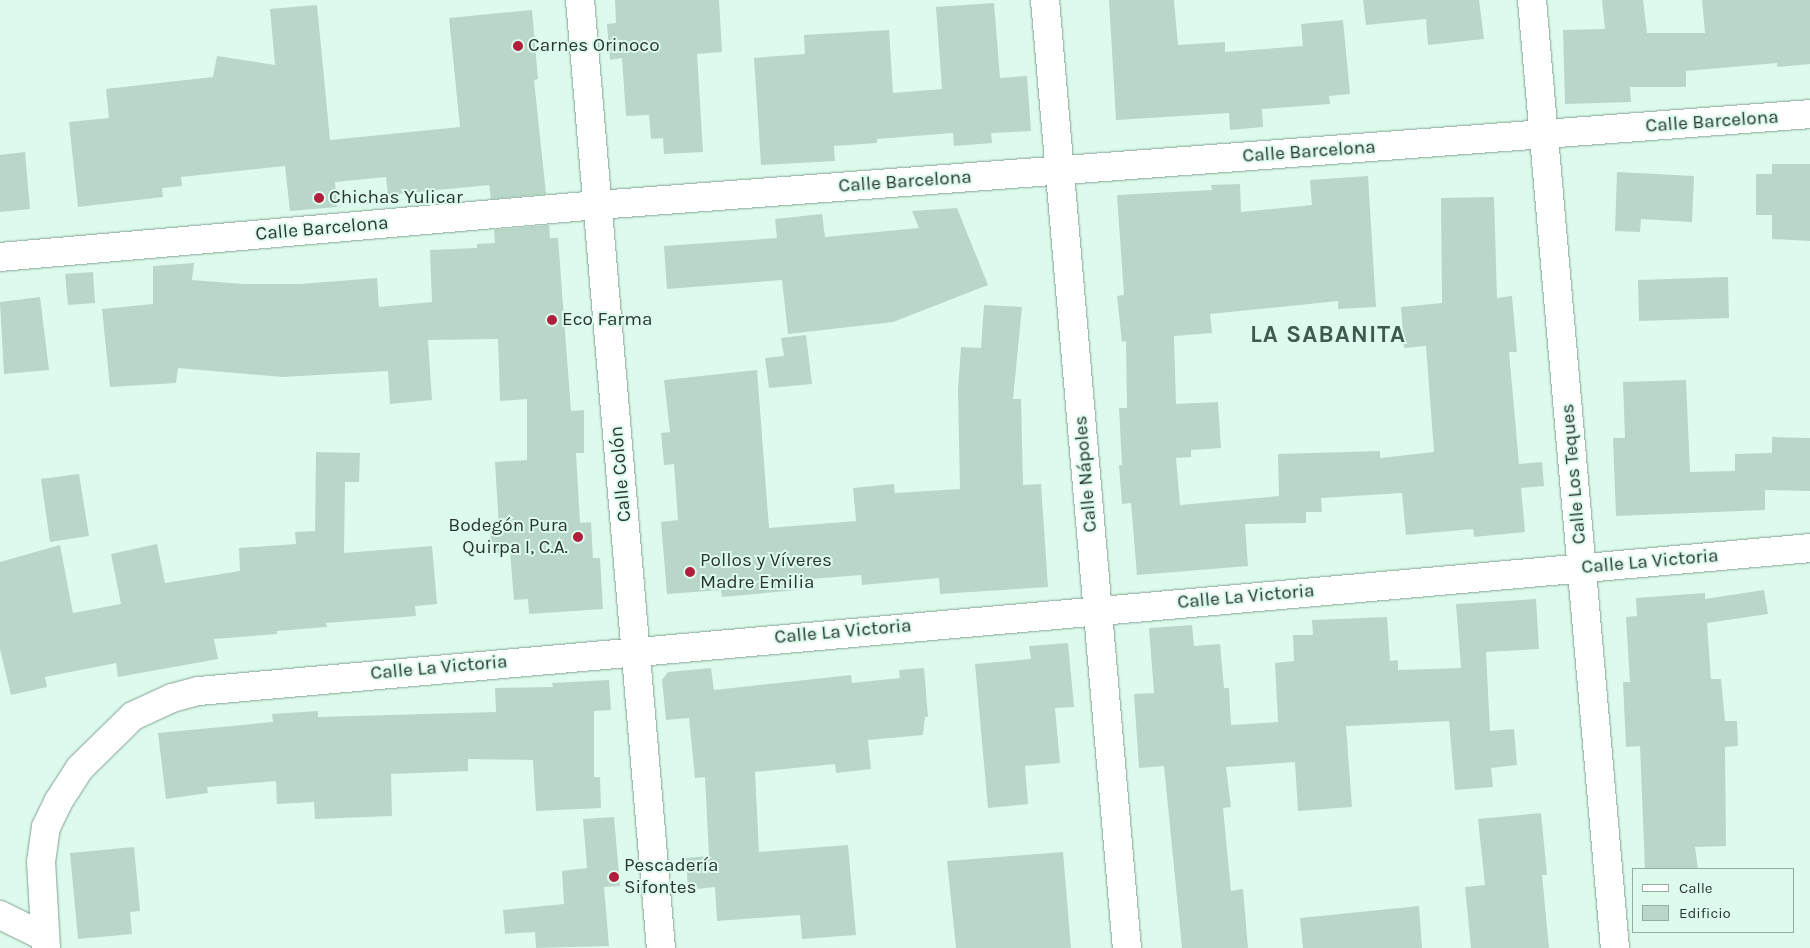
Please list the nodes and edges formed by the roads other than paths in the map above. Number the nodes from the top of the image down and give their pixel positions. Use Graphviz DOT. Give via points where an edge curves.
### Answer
graph roads {
  1 [pos="580,0"];
  2 [pos="1046,0"];
  3 [pos="1532,0"];
  4 [pos="1810,114"];
  5 [pos="1544,134"];
  6 [pos="1060,170"];
  7 [pos="598,205"];
  8 [pos="0,257"];
  9 [pos="1810,548"];
  10 [pos="1582,568"];
  11 [pos="1098,610"];
  12 [pos="636,650"];
  13 [pos="0,915"];
  14 [pos="46,943"];
  15 [pos="661,948"];
  16 [pos="1128,948"];
  17 [pos="1615,948"];
  1 -- 7 [label="street, Calle Colón"];
  2 -- 6 [label="street, Calle Nápoles"];
  3 -- 5 [label="street, Calle Los Teques"];
  4 -- 5 [label="street, Calle Barcelona"];
  5 -- 6 [label="street, Calle Barcelona"];
  5 -- 10 [label="street, Calle Los Teques"];
  6 -- 7 [label="street, Calle Barcelona"];
  6 -- 11 [label="street, Calle Nápoles"];
  7 -- 8 [label="street, Calle Barcelona"];
  7 -- 12 [label="street, Calle Colón"];
  9 -- 10 [label="street, Calle La Victoria"];
  10 -- 11 [label="street, Calle La Victoria"];
  10 -- 17 [label="street, Calle Los Teques"];
  11 -- 12 [label="street, Calle La Victoria"];
  11 -- 16 [label="street, Calle Nápoles"];
  12 -- 14 [label="street, Calle La Victoria" via="199,691 172,698 133,716 80,768 46,826 41,862"];
  12 -- 15 [label="street, Calle Colón"];
  13 -- 14 [label="street"];
}
